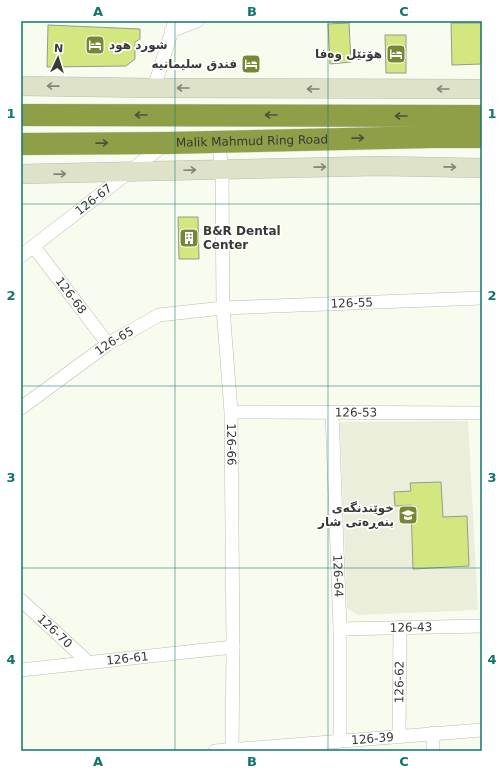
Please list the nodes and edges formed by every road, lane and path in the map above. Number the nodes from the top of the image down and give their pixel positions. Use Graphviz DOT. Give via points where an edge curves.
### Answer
graph roads {
  1 [pos="196,21"];
  2 [pos="173,26"];
  3 [pos="21,86"];
  4 [pos="154,88"];
  5 [pos="482,89"];
  6 [pos="21,115"];
  7 [pos="482,116"];
  8 [pos="432,137"];
  9 [pos="482,138"];
  10 [pos="218,141"];
  11 [pos="167,143"];
  12 [pos="21,144"];
  13 [pos="482,153"];
  14 [pos="482,168"];
  15 [pos="222,169"];
  16 [pos="130,172"];
  17 [pos="21,174"];
  18 [pos="34,247"];
  19 [pos="21,256"];
  20 [pos="482,298"];
  21 [pos="222,308"];
  22 [pos="108,344"];
  23 [pos="21,408"];
  24 [pos="231,412"];
  25 [pos="332,412"];
  26 [pos="482,413"];
  27 [pos="21,600"];
  28 [pos="482,626"];
  29 [pos="400,627"];
  30 [pos="340,629"];
  31 [pos="233,647"];
  32 [pos="89,663"];
  33 [pos="21,670"];
  34 [pos="482,730"];
  35 [pos="432,733"];
  36 [pos="399,736"];
  37 [pos="340,740"];
  38 [pos="232,749"];
  39 [pos="215,751"];
  40 [pos="433,751"];
  1 -- 2 [label="street"];
  2 -- 4 [label="street"];
  4 -- 3 [label="main road, one-way"];
  5 -- 4 [label="main road, one-way"];
  7 -- 6 [label="highway, Malik Mahmud Ring Road, one-way"];
  8 -- 9 [label="highway, Malik Mahmud Ring Road"];
  10 -- 8 [label="highway, Malik Mahmud Ring Road, one-way"];
  8 -- 13 [label="highway"];
  10 -- 11 [label="highway, Malik Mahmud Ring Road"];
  10 -- 15 [label="street, 126-66"];
  12 -- 11 [label="highway, Malik Mahmud Ring Road, one-way"];
  11 -- 16 [label="street, 126-67"];
  15 -- 14 [label="main road, one-way" via="378,166"];
  16 -- 15 [label="main road, one-way"];
  15 -- 21 [label="street, 126-66"];
  17 -- 16 [label="main road, one-way"];
  16 -- 18 [label="street, 126-67"];
  18 -- 19 [label="street, 126-67"];
  18 -- 22 [label="street, 126-68"];
  20 -- 21 [label="street, 126-55"];
  21 -- 22 [label="street, 126-65" via="159,315"];
  21 -- 24 [label="street, 126-66"];
  22 -- 23 [label="street, 126-65"];
  24 -- 25 [label="street, 126-53"];
  24 -- 31 [label="street, 126-66"];
  25 -- 26 [label="street, 126-53"];
  25 -- 30 [label="street, 126-64"];
  27 -- 32 [label="street, 126-70"];
  28 -- 29 [label="street, 126-43"];
  29 -- 30 [label="street, 126-43"];
  29 -- 36 [label="street, 126-62"];
  30 -- 37 [label="street, 126-64"];
  31 -- 32 [label="street, 126-61"];
  31 -- 38 [label="street, 126-66"];
  32 -- 33 [label="street, 126-61"];
  34 -- 35 [label="street, 126-39"];
  35 -- 36 [label="street, 126-39"];
  35 -- 40 [label="street"];
  36 -- 37 [label="street, 126-39"];
  37 -- 38 [label="street, 126-39"];
  38 -- 39 [label="street, 126-39"];
}
